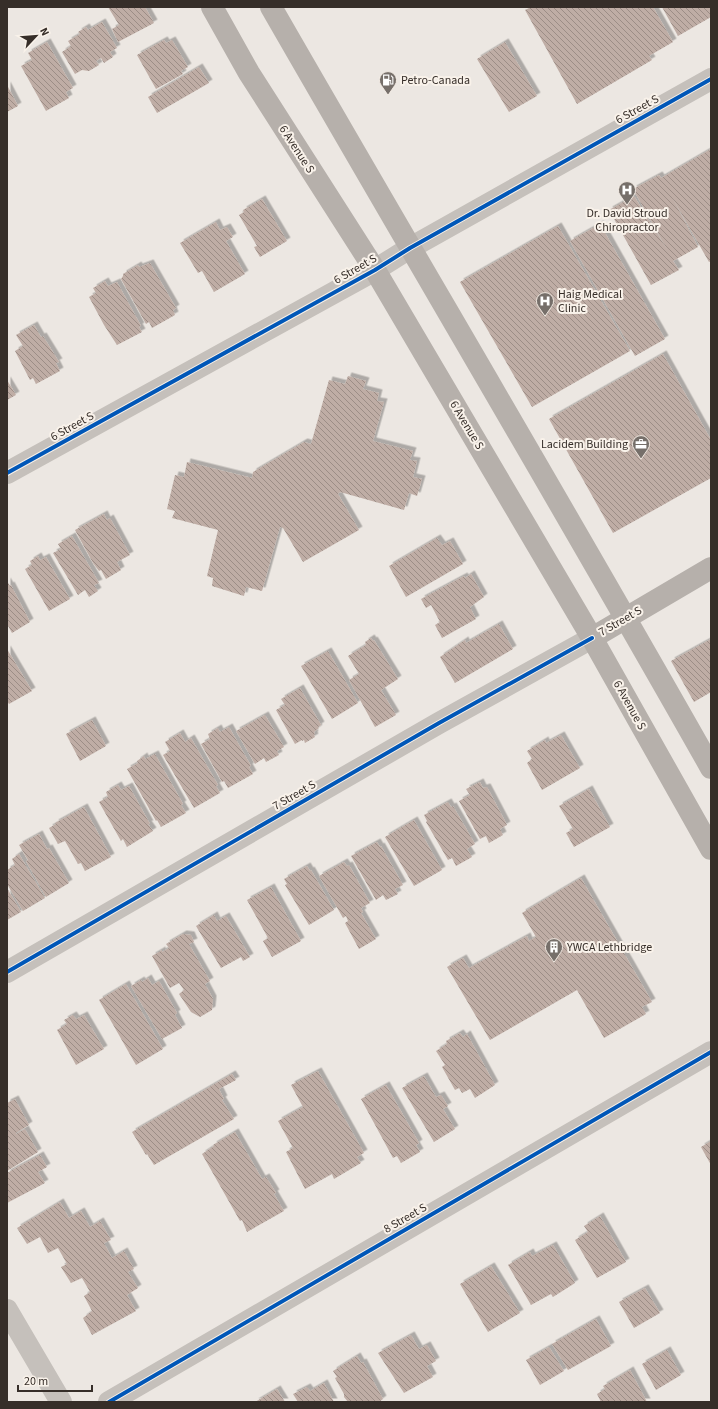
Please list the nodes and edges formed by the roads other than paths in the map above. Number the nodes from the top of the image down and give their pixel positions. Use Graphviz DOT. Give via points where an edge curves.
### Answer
graph roads {
  1 [pos="212,7"];
  2 [pos="271,7"];
  3 [pos="711,79"];
  4 [pos="410,248"];
  5 [pos="375,270"];
  6 [pos="7,473"];
  7 [pos="711,568"];
  8 [pos="626,618"];
  9 [pos="592,638"];
  10 [pos="711,768"];
  11 [pos="711,849"];
  12 [pos="7,972"];
  13 [pos="711,1052"];
  14 [pos="7,1310"];
  15 [pos="61,1402"];
  16 [pos="109,1402"];
  1 -- 5 [label="main road, 6 Avenue S" via="249,73"];
  2 -- 4 [label="main road"];
  3 -- 4 [label="street, 6 Street S"];
  4 -- 5 [label="street, 6 Street S"];
  4 -- 8 [label="main road"];
  5 -- 6 [label="street, 6 Street S"];
  5 -- 9 [label="main road, 6 Avenue S"];
  7 -- 8 [label="main road, 7 Street S"];
  8 -- 9 [label="main road, 7 Street S"];
  8 -- 10 [label="main road"];
  9 -- 11 [label="main road, 6 Avenue S"];
  9 -- 12 [label="street, 7 Street S"];
  13 -- 16 [label="street, 8 Street S"];
  14 -- 15 [label="street"];
}
